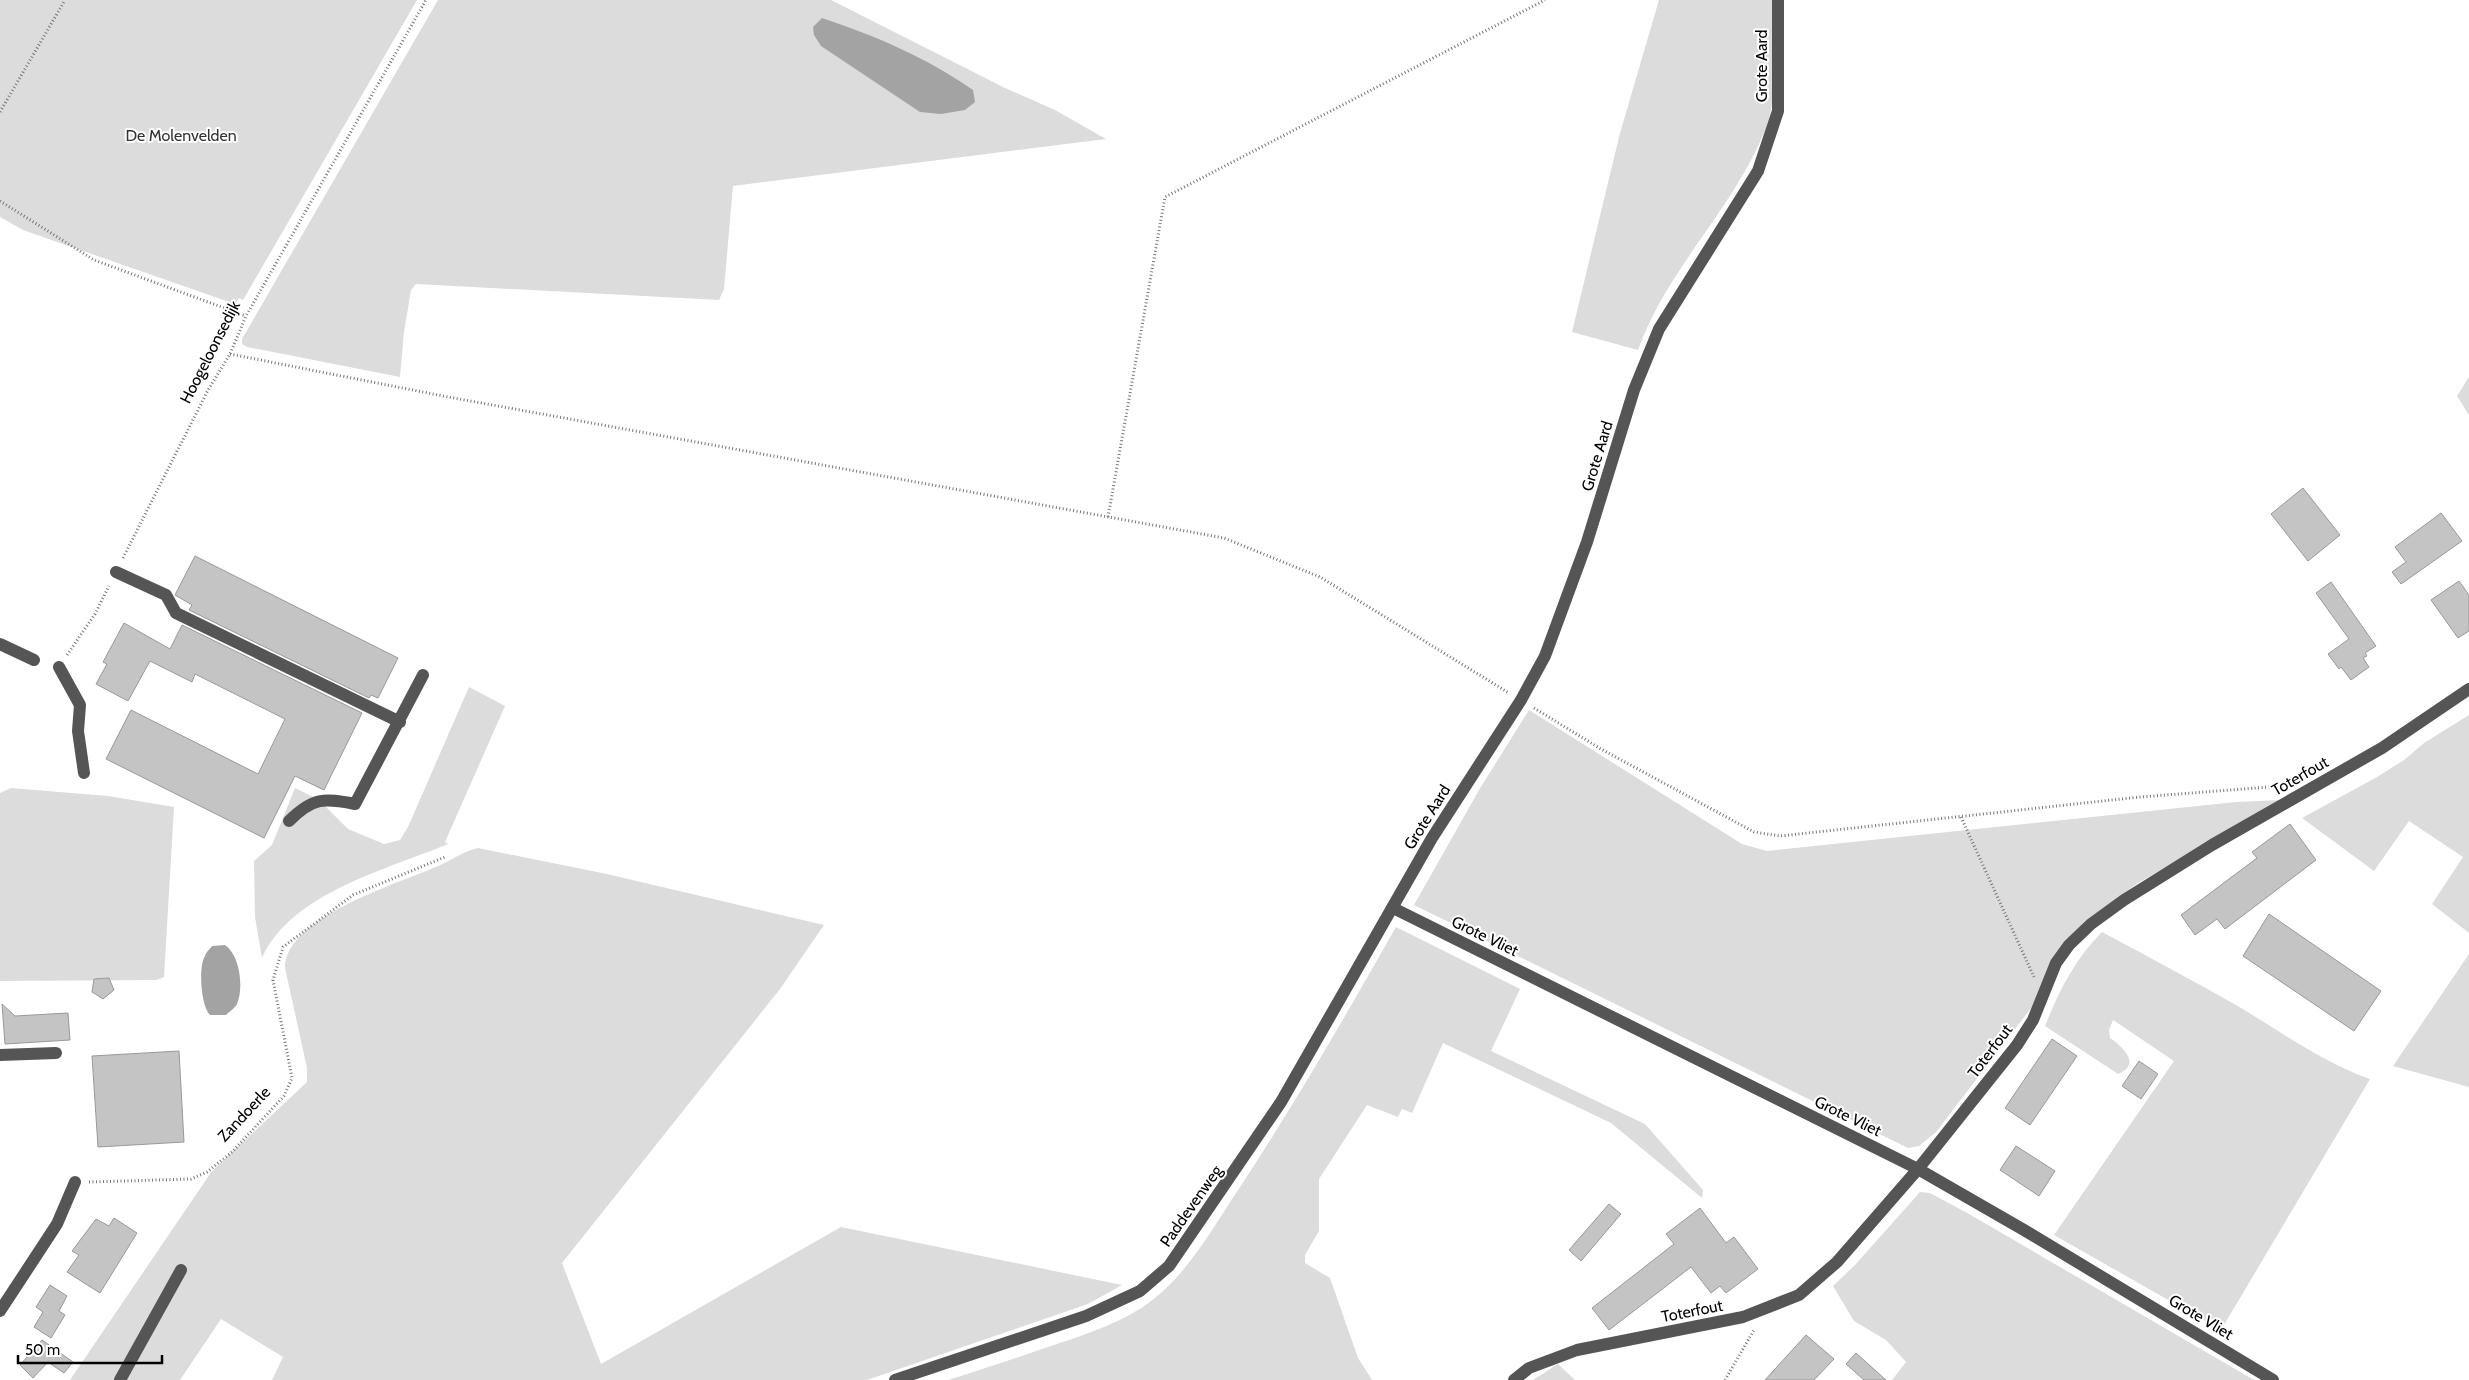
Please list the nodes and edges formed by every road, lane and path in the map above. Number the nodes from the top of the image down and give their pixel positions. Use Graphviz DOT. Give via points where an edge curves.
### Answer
graph roads {
  1 [pos="65,0"];
  2 [pos="426,0"];
  3 [pos="1545,0"];
  4 [pos="1778,0"];
  5 [pos="0,112"];
  6 [pos="0,201"];
  7 [pos="246,316"];
  8 [pos="230,354"];
  9 [pos="1108,517"];
  10 [pos="116,572"];
  11 [pos="0,644"];
  12 [pos="34,660"];
  13 [pos="59,667"];
  14 [pos="423,675"];
  15 [pos="2469,689"];
  16 [pos="1521,700"];
  17 [pos="400,722"];
  18 [pos="84,773"];
  19 [pos="2288,786"];
  20 [pos="1961,817"];
  21 [pos="289,821"];
  22 [pos="445,857"];
  23 [pos="1393,908"];
  24 [pos="2042,996"];
  25 [pos="56,1053"];
  26 [pos="0,1055"];
  27 [pos="1918,1170"];
  28 [pos="75,1182"];
  29 [pos="180,1270"];
  30 [pos="1766,1310"];
  31 [pos="0,1311"];
  32 [pos="120,1380"];
  33 [pos="895,1380"];
  34 [pos="1514,1380"];
  35 [pos="1724,1380"];
  36 [pos="2273,1380"];
  1 -- 5 [label="path"];
  2 -- 7 [label="path, Hoogeloonsedijk"];
  3 -- 9 [label="path" via="1165,197"];
  4 -- 16 [label="street, Grote Aard" via="1778,111 1758,171 1658,330 1634,390 1587,542 1545,656"];
  6 -- 7 [label="path" via="94,260"];
  7 -- 8 [label="path, Hoogeloonsedijk"];
  8 -- 9 [label="path"];
  8 -- 10 [label="path, Hoogeloonsedijk" via="207,392"];
  9 -- 16 [label="path" via="1224,538 1320,577"];
  10 -- 13 [label="path, Hoogeloonsedijk" via="95,614"];
  10 -- 17 [label="street" via="166,595 176,613"];
  11 -- 12 [label="street"];
  13 -- 18 [label="street" via="80,705 78,731"];
  14 -- 17 [label="street"];
  15 -- 24 [label="street, Toterfout" via="2382,748 2212,845 2117,905 2069,945 2056,963"];
  16 -- 20 [label="path" via="1754,832 1780,836"];
  16 -- 23 [label="street, Grote Aard" via="1432,838"];
  17 -- 21 [label="street" via="356,804 332,800 305,805"];
  19 -- 20 [label="path" via="2140,797"];
  20 -- 24 [label="path"];
  22 -- 28 [label="path, Zandoerle" via="353,895 283,947 273,980 292,1078 284,1096 232,1152 207,1172 191,1179"];
  23 -- 27 [label="street, Grote Vliet"];
  23 -- 33 [label="street, Paddevenweg" via="1281,1102 1169,1266 1140,1291 1086,1316"];
  24 -- 27 [label="street, Toterfout" via="2033,1020 2017,1045"];
  25 -- 26 [label="street"];
  27 -- 30 [label="street, Toterfout" via="1837,1262 1799,1295"];
  27 -- 36 [label="street, Grote Vliet"];
  28 -- 31 [label="street" via="58,1224"];
  29 -- 32 [label="street"];
  30 -- 34 [label="street, Toterfout" via="1577,1350 1529,1368"];
  30 -- 35 [label="path"];
}
